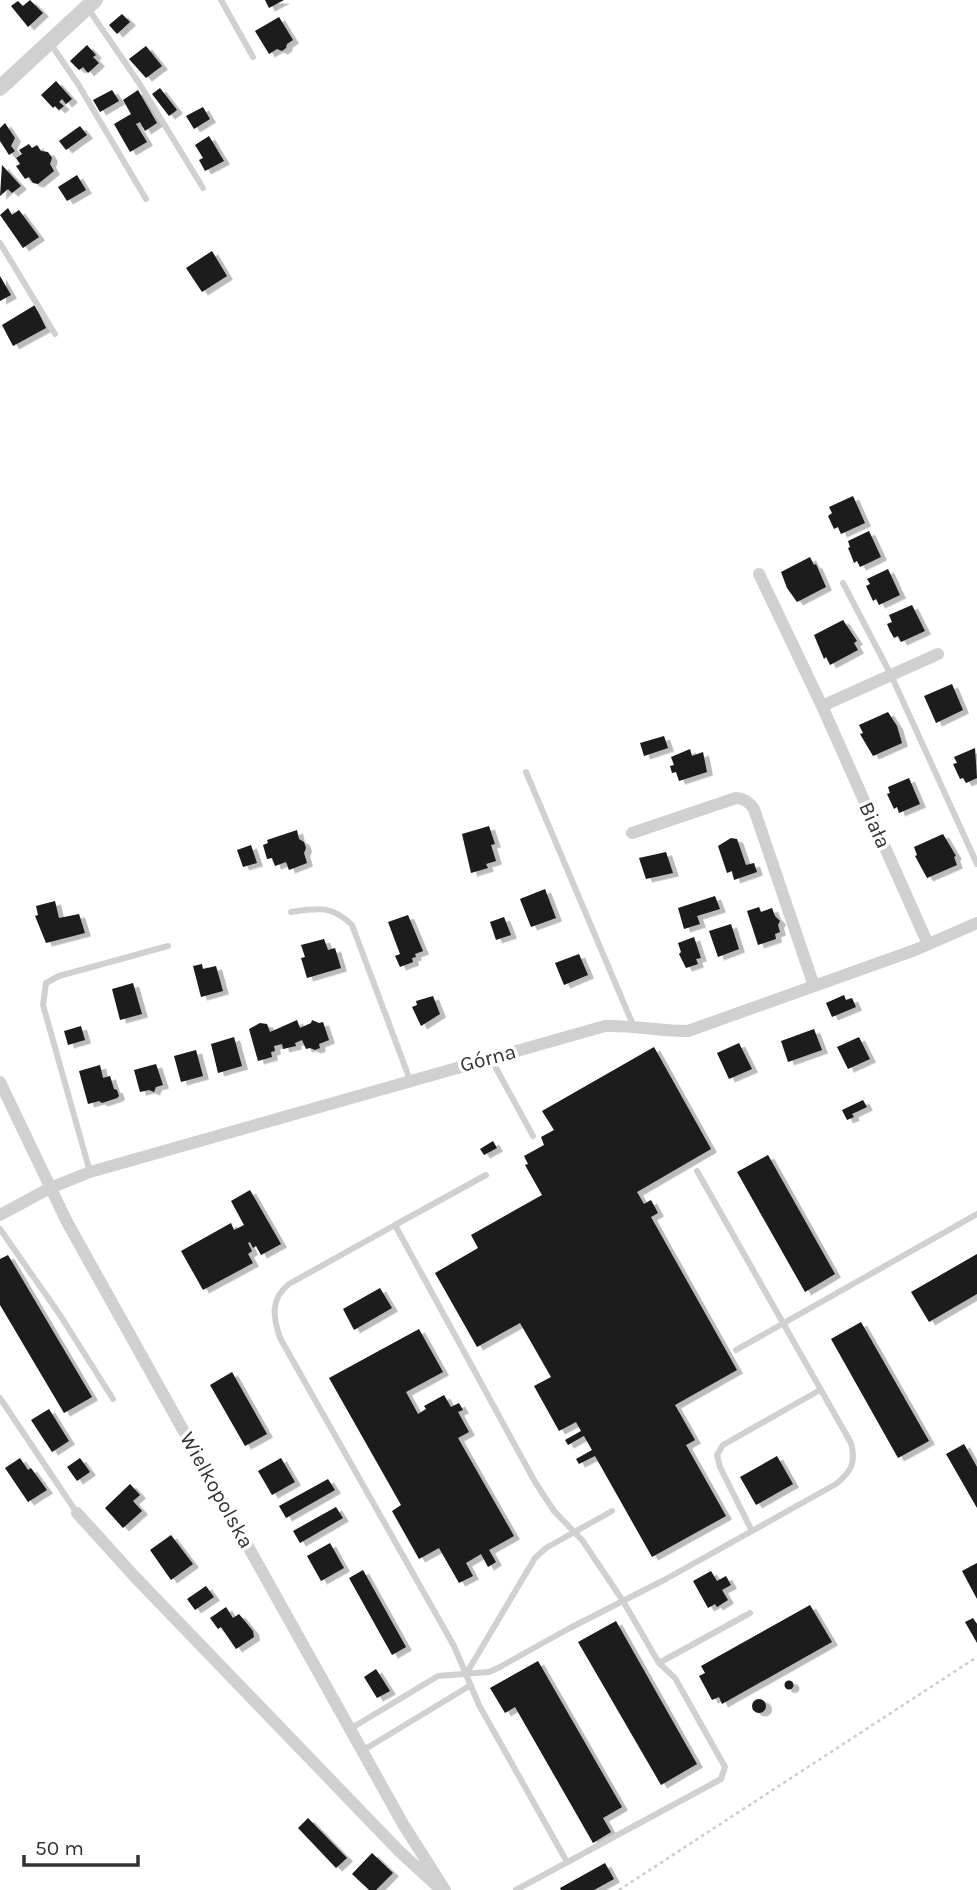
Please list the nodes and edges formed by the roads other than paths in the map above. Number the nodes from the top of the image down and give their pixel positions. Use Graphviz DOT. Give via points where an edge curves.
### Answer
graph roads {
  1 [pos="221,0"];
  2 [pos="91,3"];
  3 [pos="49,42"];
  4 [pos="253,57"];
  5 [pos="0,88"];
  6 [pos="203,188"];
  7 [pos="146,199"];
  8 [pos="0,243"];
  9 [pos="55,334"];
  10 [pos="759,574"];
  11 [pos="843,583"];
  12 [pos="938,654"];
  13 [pos="891,675"];
  14 [pos="822,706"];
  15 [pos="526,772"];
  16 [pos="632,833"];
  17 [pos="977,864"];
  18 [pos="291,912"];
  19 [pos="977,923"];
  20 [pos="928,944"];
  21 [pos="167,946"];
  22 [pos="814,986"];
  23 [pos="633,1025"];
  24 [pos="490,1058"];
  25 [pos="410,1080"];
  26 [pos="0,1082"];
  27 [pos="533,1136"];
  28 [pos="697,1171"];
  29 [pos="90,1172"];
  30 [pos="486,1175"];
  31 [pos="50,1188"];
  32 [pos="977,1213"];
  33 [pos="0,1215"];
  34 [pos="395,1226"];
  35 [pos="0,1229"];
  36 [pos="782,1323"];
  37 [pos="736,1350"];
  38 [pos="820,1390"];
  39 [pos="0,1398"];
  40 [pos="113,1399"];
  41 [pos="612,1511"];
  42 [pos="77,1513"];
  43 [pos="752,1531"];
  44 [pos="574,1532"];
  45 [pos="623,1601"];
  46 [pos="750,1613"];
  47 [pos="659,1663"];
  48 [pos="466,1674"];
  49 [pos="471,1685"];
  50 [pos="351,1729"];
  51 [pos="362,1751"];
  52 [pos="567,1862"];
  53 [pos="443,1890"];
  54 [pos="516,1890"];
  1 -- 4 [label="lane"];
  2 -- 3 [label="street"];
  2 -- 6 [label="lane"];
  3 -- 5 [label="street"];
  3 -- 7 [label="lane"];
  8 -- 9 [label="lane"];
  10 -- 14 [label="street, Biała"];
  11 -- 13 [label="lane"];
  12 -- 13 [label="street"];
  13 -- 14 [label="street"];
  13 -- 17 [label="lane"];
  14 -- 20 [label="street, Biała"];
  15 -- 23 [label="lane"];
  16 -- 22 [label="street" via="736,798 750,803"];
  18 -- 25 [label="lane" via="329,909 352,925"];
  19 -- 20 [label="street, Górna"];
  20 -- 22 [label="street, Górna"];
  21 -- 29 [label="lane" via="59,975 46,984 43,1005"];
  22 -- 23 [label="street, Górna" via="688,1031"];
  23 -- 24 [label="street, Górna" via="605,1026"];
  24 -- 25 [label="street, Górna"];
  24 -- 27 [label="lane"];
  25 -- 29 [label="street, Górna"];
  26 -- 31 [label="street, Wielkopolska"];
  28 -- 36 [label="lane"];
  29 -- 31 [label="street, Górna"];
  30 -- 34 [label="lane"];
  31 -- 33 [label="street, Górna"];
  31 -- 50 [label="street, Wielkopolska"];
  32 -- 36 [label="lane"];
  34 -- 44 [label="lane" via="535,1482"];
  34 -- 48 [label="lane" via="289,1284 276,1298 275,1322"];
  35 -- 40 [label="lane"];
  36 -- 37 [label="lane"];
  36 -- 38 [label="lane"];
  38 -- 43 [label="lane" via="850,1443 853,1465 836,1484"];
  38 -- 43 [label="lane" via="723,1445 717,1455"];
  39 -- 42 [label="lane"];
  41 -- 44 [label="lane"];
  42 -- 53 [label="street" via="400,1852"];
  43 -- 45 [label="lane"];
  44 -- 45 [label="lane"];
  44 -- 48 [label="lane" via="535,1558"];
  45 -- 47 [label="lane"];
  45 -- 48 [label="lane" via="498,1668"];
  46 -- 47 [label="lane"];
  47 -- 52 [label="lane" via="675,1678 725,1767 724,1774"];
  48 -- 49 [label="lane"];
  48 -- 50 [label="lane" via="438,1676"];
  49 -- 51 [label="lane"];
  49 -- 52 [label="lane"];
  50 -- 51 [label="street, Wielkopolska"];
  51 -- 53 [label="street, Wielkopolska"];
  52 -- 54 [label="lane"];
}
